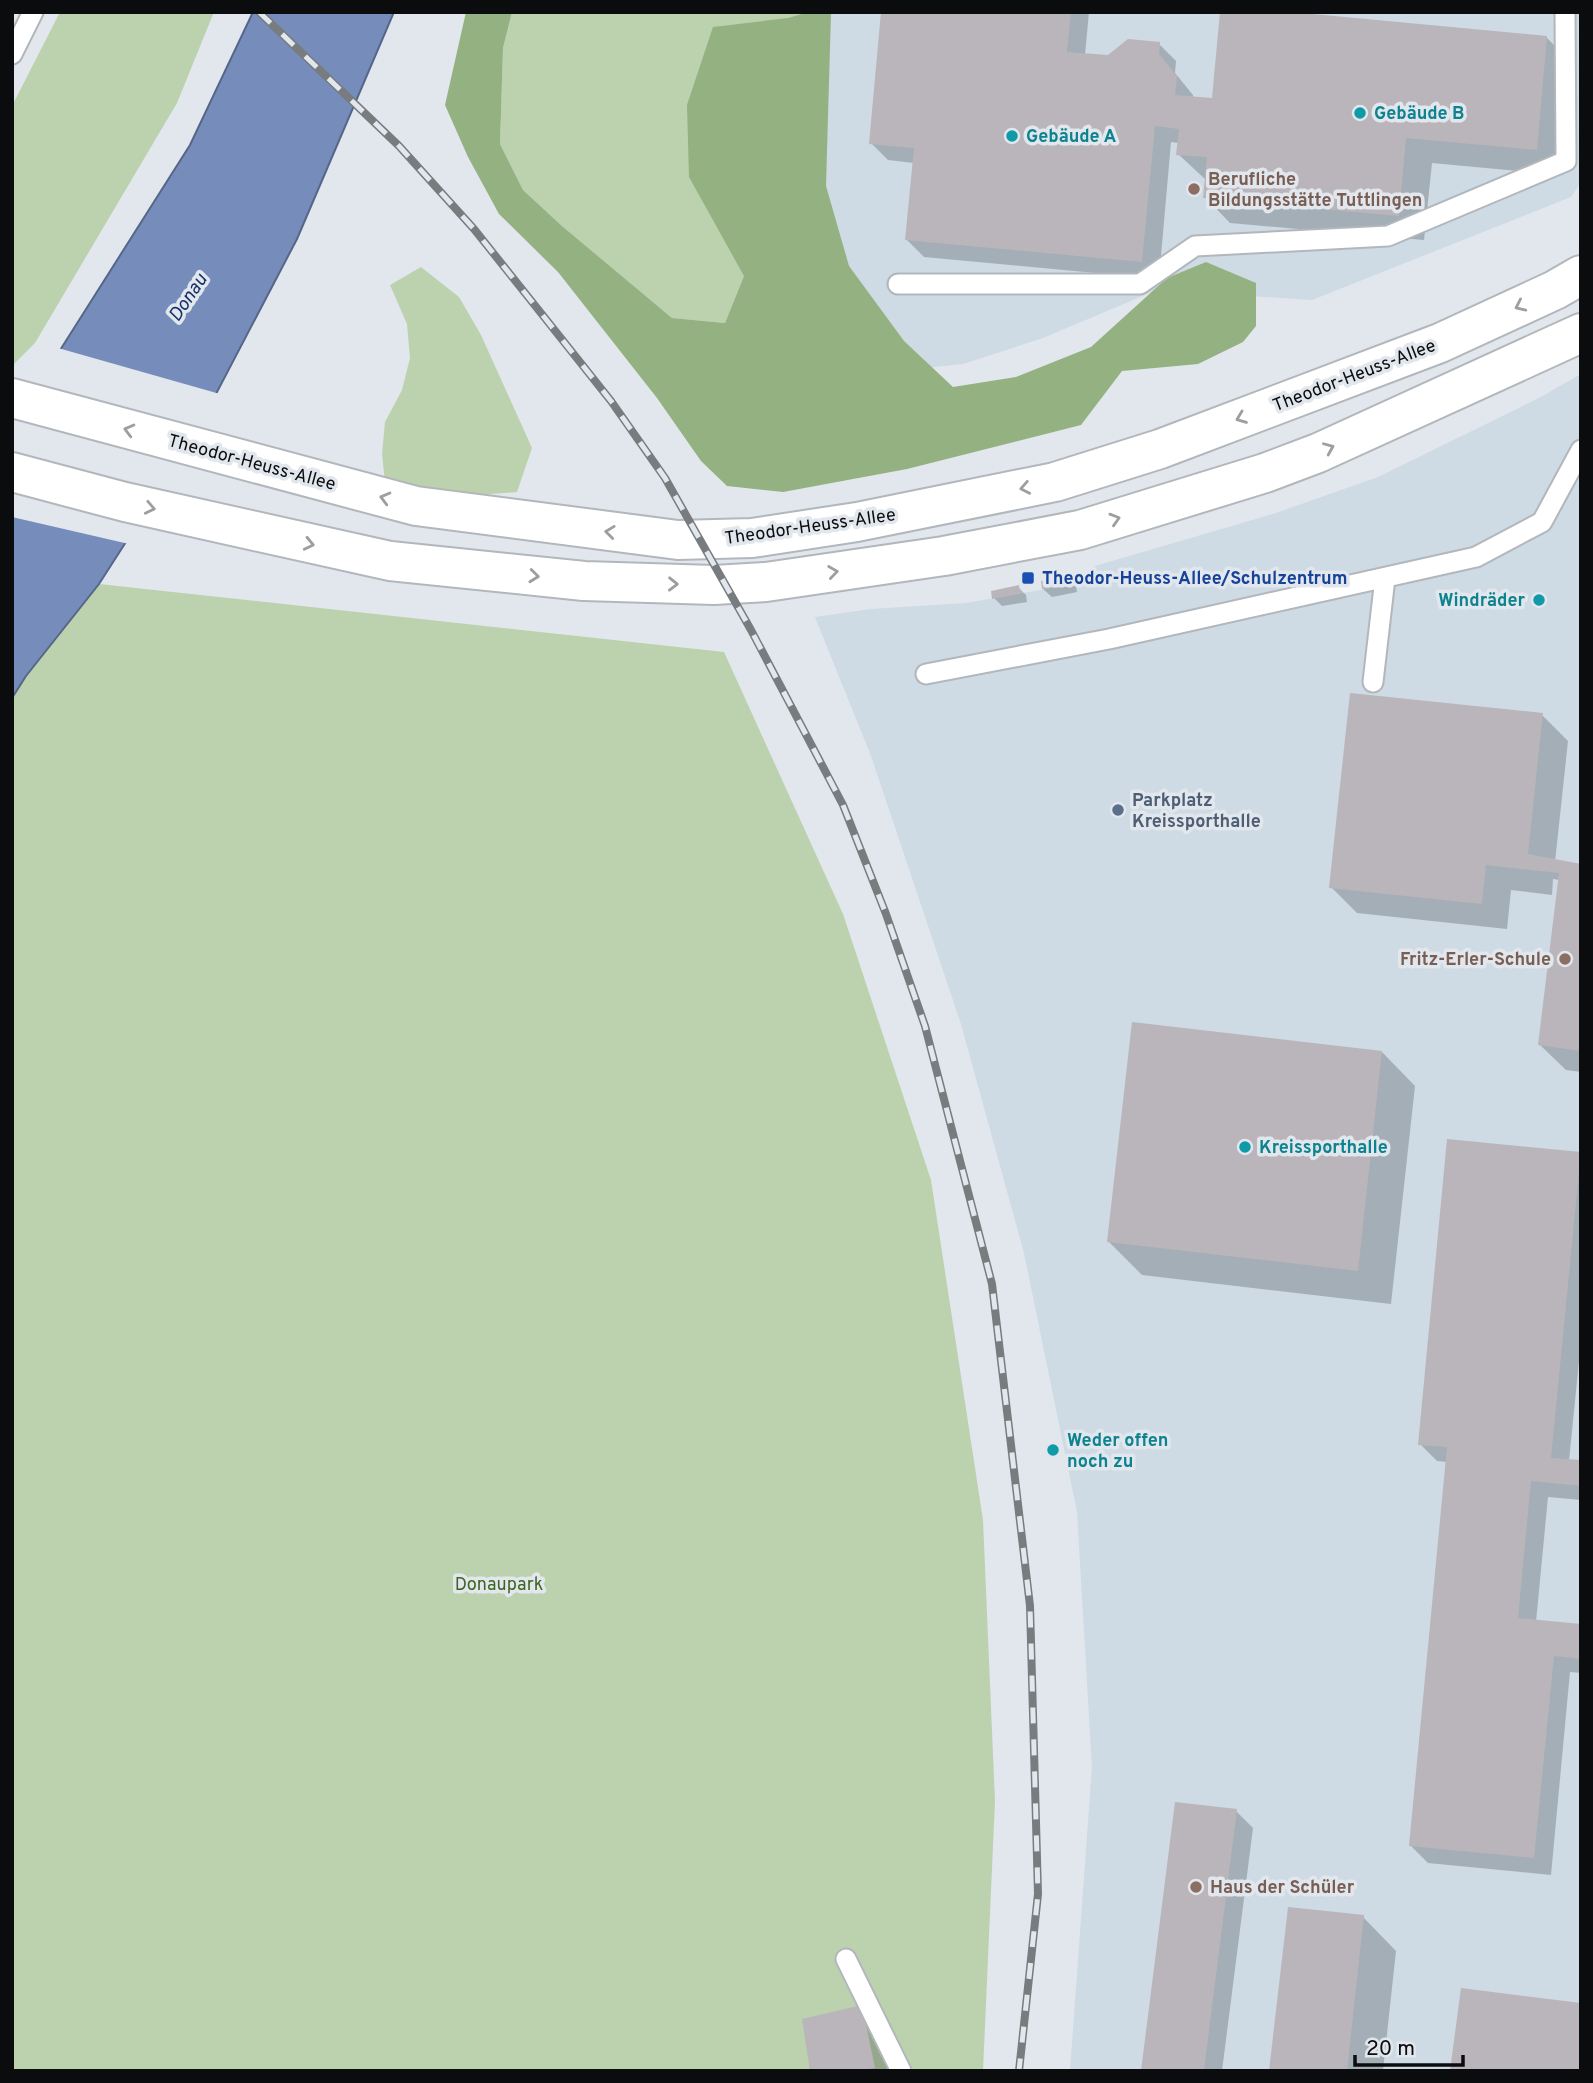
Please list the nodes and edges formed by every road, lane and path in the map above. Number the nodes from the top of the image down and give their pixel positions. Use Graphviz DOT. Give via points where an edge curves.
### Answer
graph roads {
  1 [pos="33,12"];
  2 [pos="1565,12"];
  3 [pos="12,54"];
  4 [pos="1581,275"];
  5 [pos="898,284"];
  6 [pos="1573,346"];
  7 [pos="12,398"];
  8 [pos="1581,450"];
  9 [pos="12,472"];
  10 [pos="1385,578"];
  11 [pos="926,674"];
  12 [pos="1373,682"];
  13 [pos="846,1959"];
  14 [pos="901,2071"];
  1 -- 3 [label="lane"];
  2 -- 5 [label="lane" via="1566,161 1388,236 1195,246 1140,284"];
  4 -- 7 [label="main road, Theodor-Heuss-Allee, one-way" via="1440,343 1160,449 1068,478 857,522 752,538 678,540 416,506"];
  9 -- 6 [label="main road, one-way" via="390,561 583,581 766,582 958,554 1080,530 1265,473"];
  8 -- 10 [label="lane" via="1542,522 1476,557"];
  10 -- 11 [label="lane"];
  10 -- 12 [label="lane"];
  13 -- 14 [label="lane"];
}
